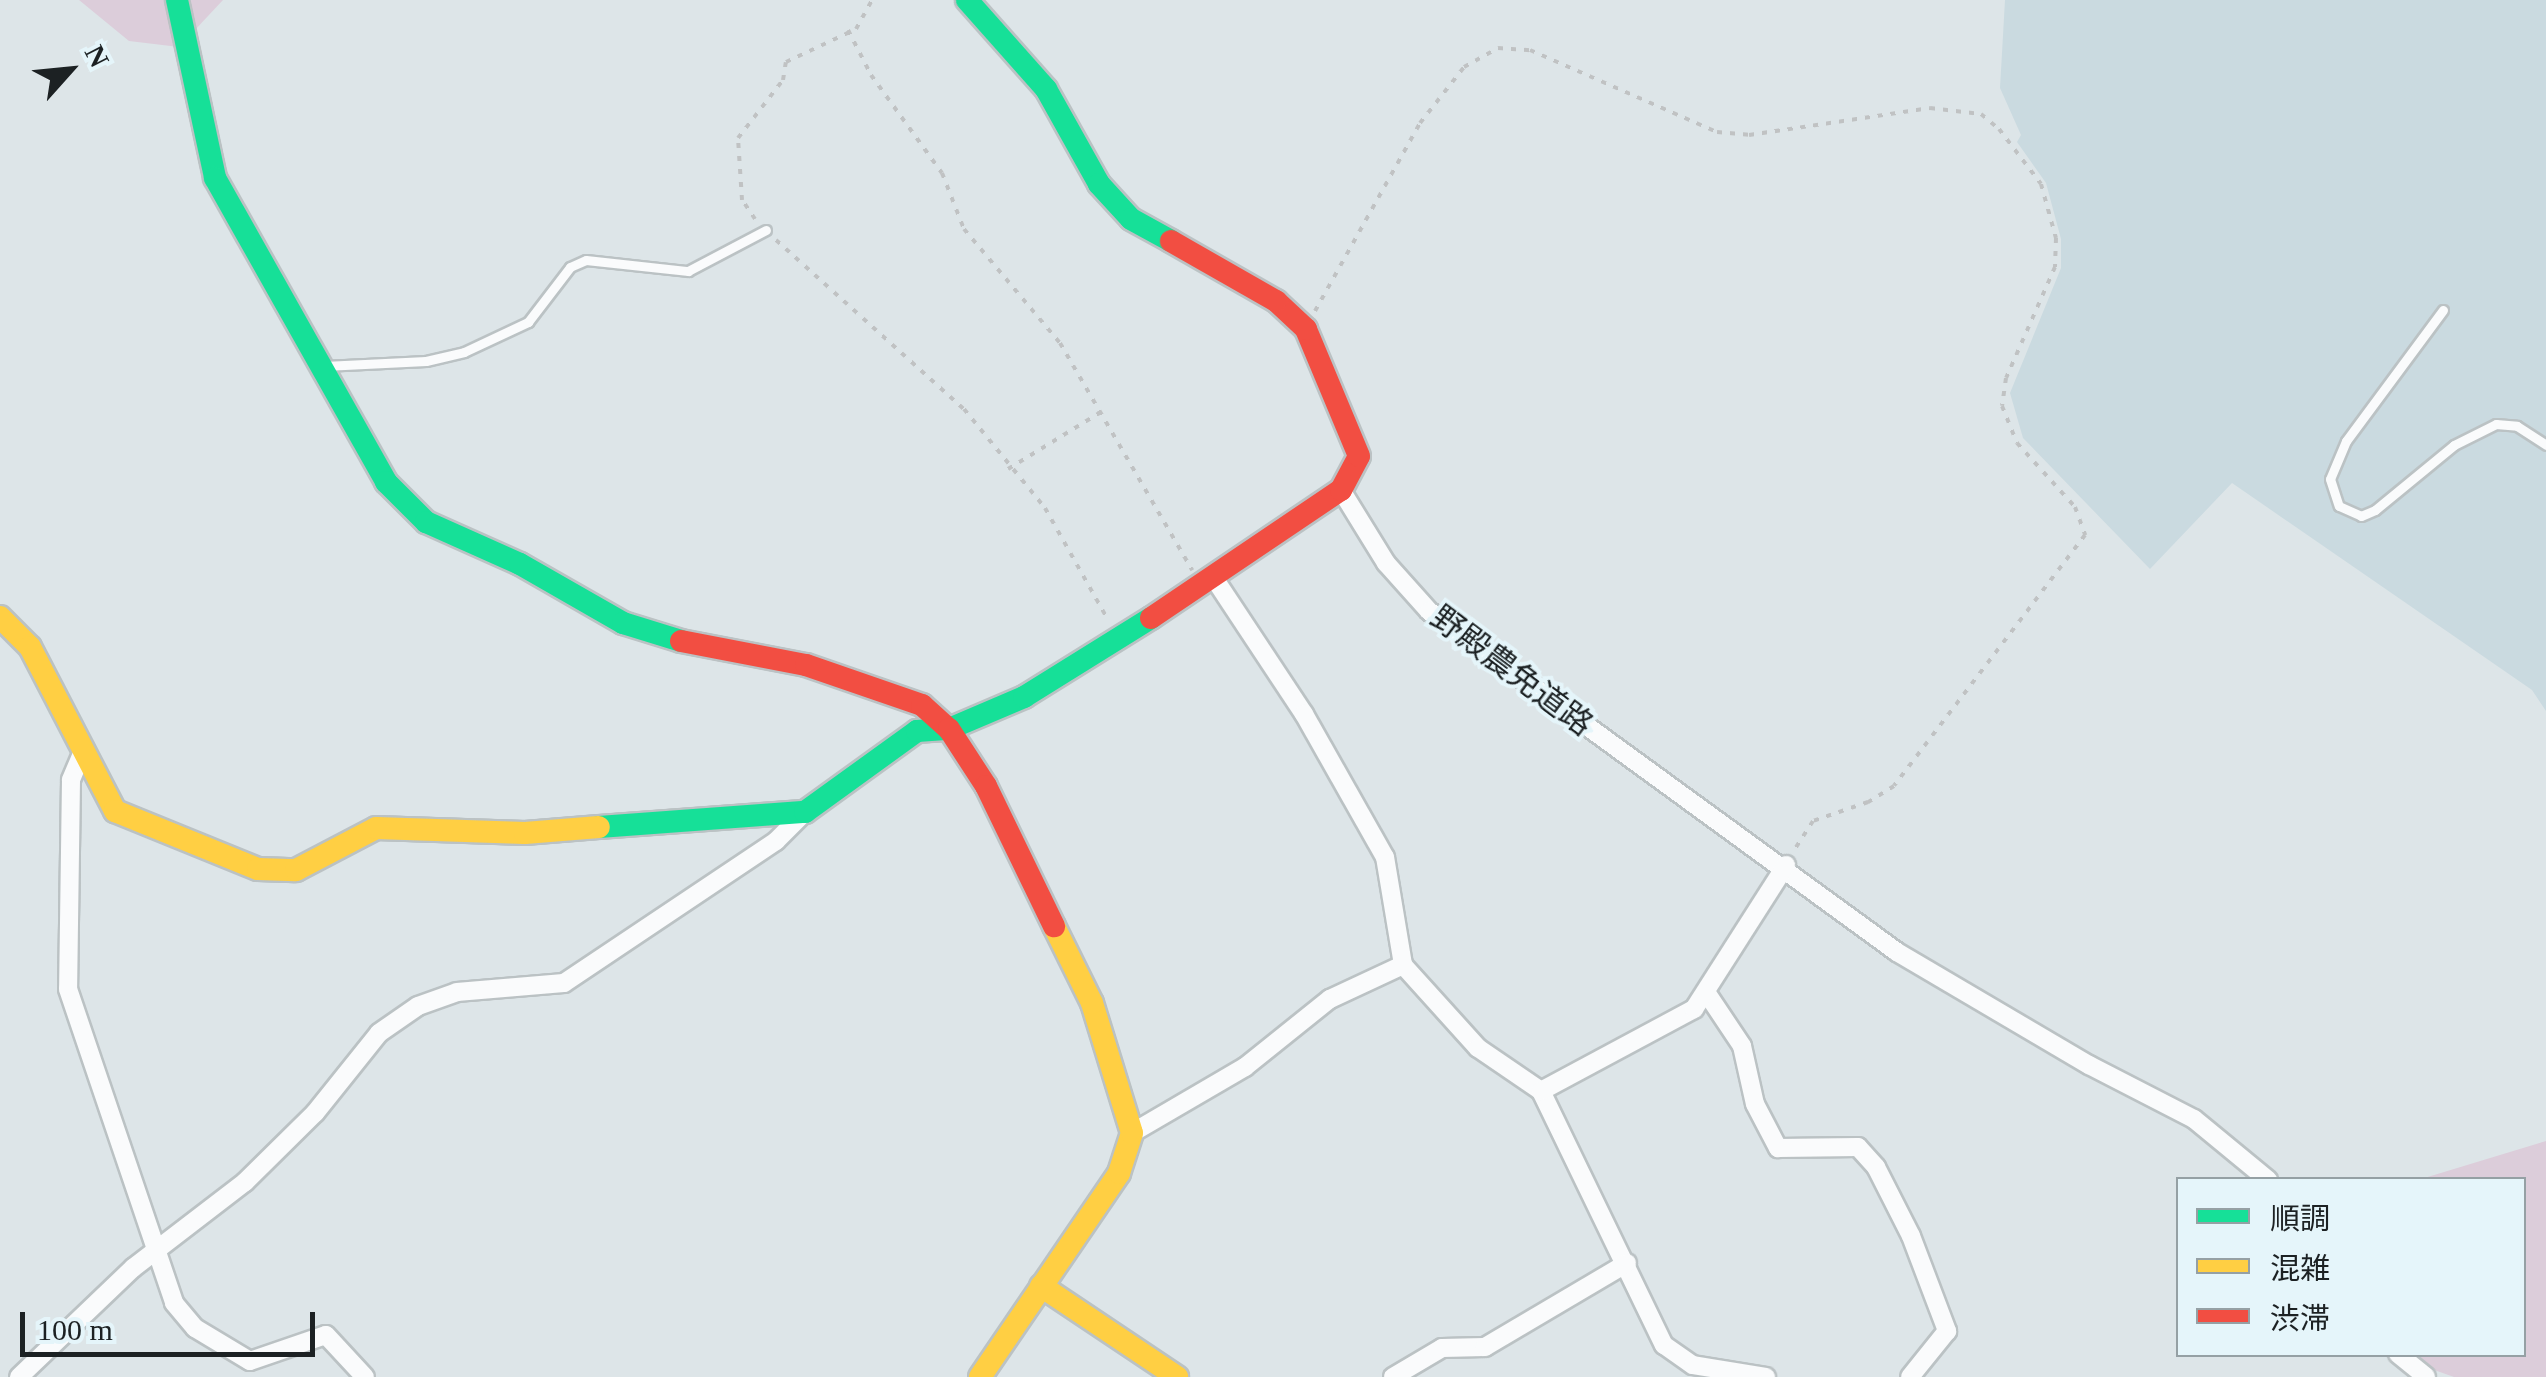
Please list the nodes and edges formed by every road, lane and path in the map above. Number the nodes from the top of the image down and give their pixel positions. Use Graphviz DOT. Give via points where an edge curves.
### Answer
graph roads {
  1 [pos="178,0"];
  2 [pos="872,0"];
  3 [pos="968,0"];
  4 [pos="848,30"];
  5 [pos="766,230"];
  6 [pos="2443,310"];
  7 [pos="1306,328"];
  8 [pos="318,369"];
  9 [pos="1101,412"];
  10 [pos="2546,444"];
  11 [pos="1008,469"];
  12 [pos="1340,490"];
  13 [pos="1208,583"];
  14 [pos="0,617"];
  15 [pos="1120,638"];
  16 [pos="949,729"];
  17 [pos="81,756"];
  18 [pos="804,812"];
  19 [pos="1786,865"];
  20 [pos="1403,966"];
  21 [pos="1706,992"];
  22 [pos="1541,1091"];
  23 [pos="1132,1133"];
  24 [pos="2264,1177"];
  25 [pos="154,1254"];
  26 [pos="1627,1263"];
  27 [pos="1041,1286"];
  28 [pos="2402,1357"];
  29 [pos="19,1377"];
  30 [pos="365,1377"];
  31 [pos="980,1377"];
  32 [pos="1177,1377"];
  33 [pos="1392,1377"];
  34 [pos="1766,1377"];
  35 [pos="1910,1377"];
  36 [pos="2426,1377"];
  1 -- 8 [label="street" via="215,178"];
  2 -- 4 [label="path" via="856,29"];
  3 -- 7 [label="street" via="1046,89 1099,184 1131,220 1276,300"];
  4 -- 5 [label="path" via="786,62 783,80 738,138 742,200"];
  4 -- 9 [label="path" via="942,173 964,230 1040,315"];
  5 -- 8 [label="lane" via="688,271 586,260 570,267 528,322 464,352 383,365 334,361"];
  5 -- 11 [label="path" via="964,409"];
  6 -- 10 [label="lane" via="2346,441 2330,478 2339,506 2360,516 2375,510 2454,445 2496,424 2517,426"];
  7 -- 12 [label="street" via="1356,442 1356,471"];
  7 -- 19 [label="path" via="1420,122 1464,67 1498,48 1530,50 1718,132 1748,135 1930,108 1981,114 1999,129 2041,184 2056,238 2055,267 2006,378 2002,406 2016,443 2075,507 2086,536 1894,786 1813,821"];
  8 -- 16 [label="street" via="386,482 426,522 520,564 623,623 806,666 922,705"];
  9 -- 11 [label="path"];
  9 -- 13 [label="path"];
  11 -- 15 [label="path" via="1044,508"];
  12 -- 13 [label="street"];
  12 -- 19 [label="street, 野殿農免道路" via="1386,563 1429,611"];
  13 -- 15 [label="street"];
  13 -- 20 [label="street" via="1304,714 1385,857"];
  14 -- 17 [label="street" via="30,647"];
  15 -- 16 [label="street" via="1024,697"];
  16 -- 18 [label="street" via="917,731"];
  16 -- 23 [label="street" via="986,786 1092,1003"];
  17 -- 18 [label="street" via="115,811 258,868 296,870 376,828 525,833"];
  17 -- 25 [label="street" via="71,780 68,989 150,1223"];
  18 -- 25 [label="street" via="776,841 564,983 456,992 378,1033 316,1113"];
  19 -- 21 [label="street"];
  19 -- 24 [label="street, 野殿農免道路" via="1897,952 2089,1066 2194,1119"];
  20 -- 22 [label="street" via="1478,1048"];
  20 -- 23 [label="street" via="1330,999 1245,1067"];
  21 -- 22 [label="street" via="1680,1020"];
  21 -- 35 [label="street" via="1742,1046 1755,1104 1778,1148 1858,1147 1876,1166 1947,1331"];
  22 -- 26 [label="street"];
  23 -- 27 [label="street" via="1119,1172"];
  25 -- 29 [label="street"];
  25 -- 30 [label="street" via="174,1303 195,1328 250,1361 326,1335"];
  26 -- 33 [label="street" via="1485,1347 1442,1348"];
  26 -- 34 [label="street" via="1673,1353 1693,1366"];
  27 -- 31 [label="street"];
  27 -- 32 [label="street"];
  28 -- 36 [label="street"];
}
